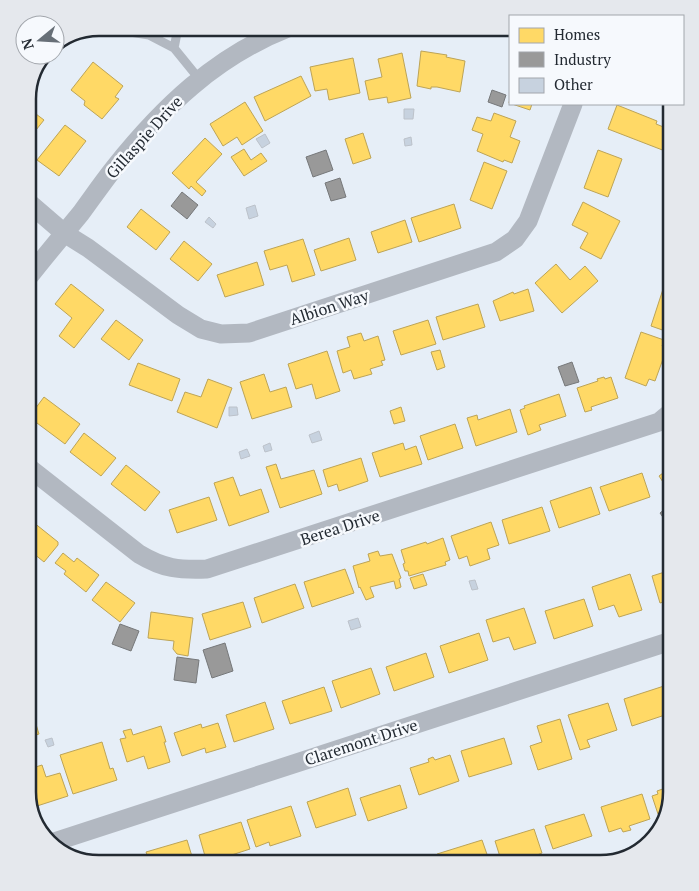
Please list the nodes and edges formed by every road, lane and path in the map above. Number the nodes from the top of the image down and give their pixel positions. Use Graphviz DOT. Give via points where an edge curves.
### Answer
graph roads {
  1 [pos="151,36"];
  2 [pos="176,36"];
  3 [pos="271,36"];
  4 [pos="174,48"];
  5 [pos="200,80"];
  6 [pos="573,105"];
  7 [pos="36,209"];
  8 [pos="64,233"];
  9 [pos="36,268"];
  10 [pos="663,419"];
  11 [pos="36,473"];
  12 [pos="663,645"];
  13 [pos="59,840"];
  1 -- 4 [label="lane"];
  2 -- 4 [label="lane"];
  3 -- 5 [label="street, Gillaspie Drive" via="233,54"];
  4 -- 5 [label="lane"];
  5 -- 8 [label="street, Gillaspie Drive" via="150,125"];
  6 -- 8 [label="street, Albion Way" via="528,221 515,239 496,252 249,333 221,334 201,329"];
  7 -- 8 [label="street, Albion Way"];
  8 -- 9 [label="street, Gillaspie Drive"];
  10 -- 11 [label="street, Berea Drive" via="207,569 178,570 139,554"];
  12 -- 13 [label="street, Claremont Drive"];
}
